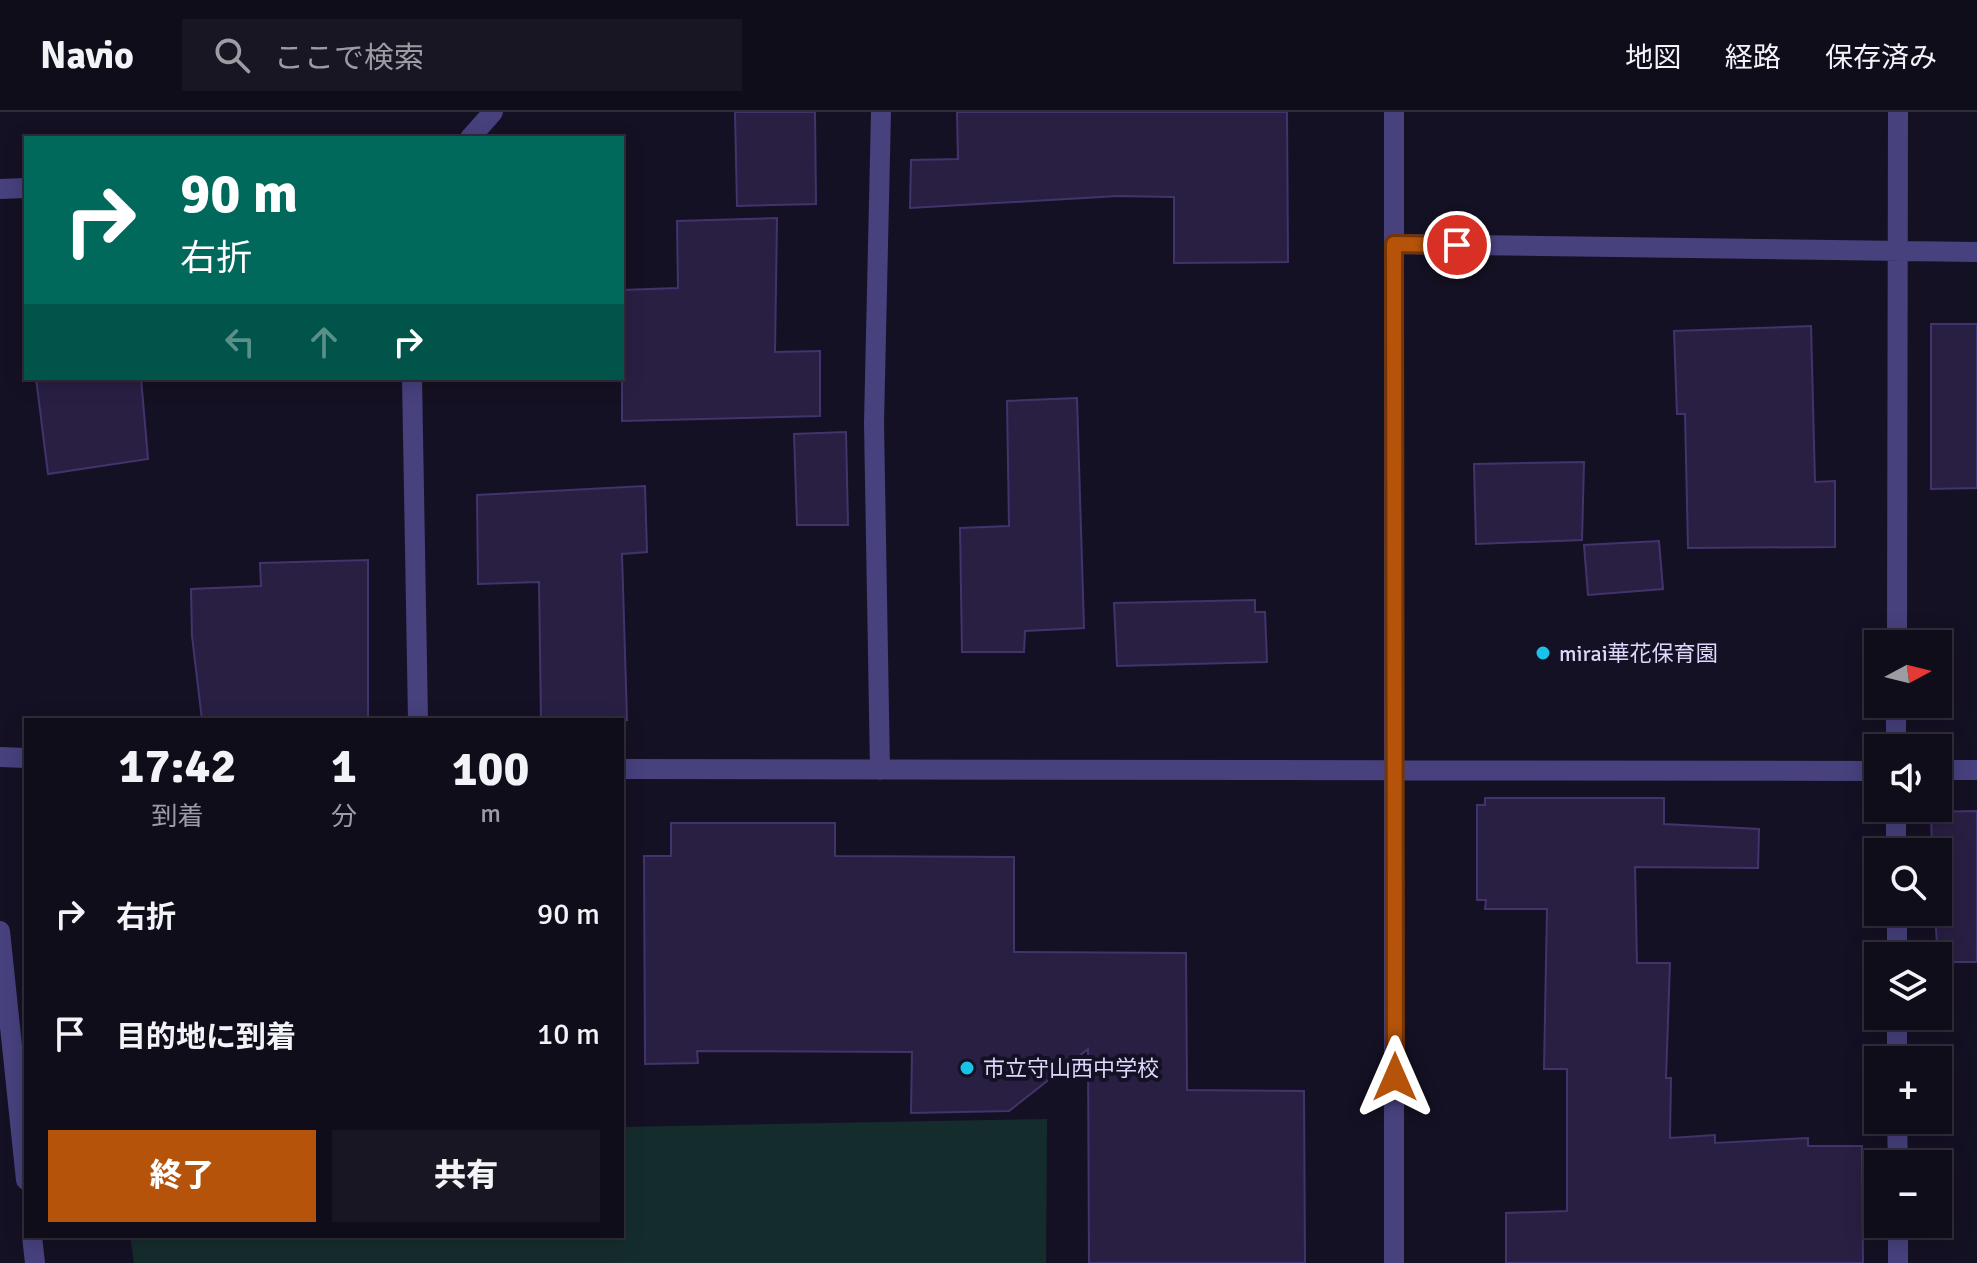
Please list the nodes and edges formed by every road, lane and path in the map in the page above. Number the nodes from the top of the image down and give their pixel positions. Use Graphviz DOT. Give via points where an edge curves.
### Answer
graph roads {
  1 [pos="493,112"];
  2 [pos="881,112"];
  3 [pos="1394,112"];
  4 [pos="1898,112"];
  5 [pos="472,136"];
  6 [pos="24,188"];
  7 [pos="0,189"];
  8 [pos="1394,244"];
  9 [pos="1977,252"];
  10 [pos="1899,253"];
  11 [pos="412,380"];
  12 [pos="1897,630"];
  13 [pos="418,718"];
  14 [pos="0,757"];
  15 [pos="24,758"];
  16 [pos="1396,768"];
  17 [pos="624,769"];
  18 [pos="880,770"];
  19 [pos="1952,770"];
  20 [pos="1977,770"];
  21 [pos="1864,771"];
  22 [pos="0,931"];
  23 [pos="24,1161"];
  24 [pos="32,1238"];
  25 [pos="1898,1238"];
  26 [pos="35,1263"];
  27 [pos="1394,1263"];
  28 [pos="1898,1263"];
  1 -- 5 [label="street"];
  2 -- 18 [label="street" via="874,423"];
  3 -- 8 [label="street"];
  4 -- 10 [label="street"];
  6 -- 7 [label="street"];
  8 -- 10 [label="street"];
  8 -- 16 [label="street"];
  9 -- 10 [label="street"];
  10 -- 12 [label="street"];
  11 -- 13 [label="street"];
  14 -- 15 [label="street"];
  16 -- 18 [label="street"];
  16 -- 21 [label="street"];
  16 -- 27 [label="street"];
  17 -- 18 [label="street"];
  19 -- 20 [label="street"];
  22 -- 23 [label="street"];
  24 -- 26 [label="street"];
  25 -- 28 [label="street"];
}
